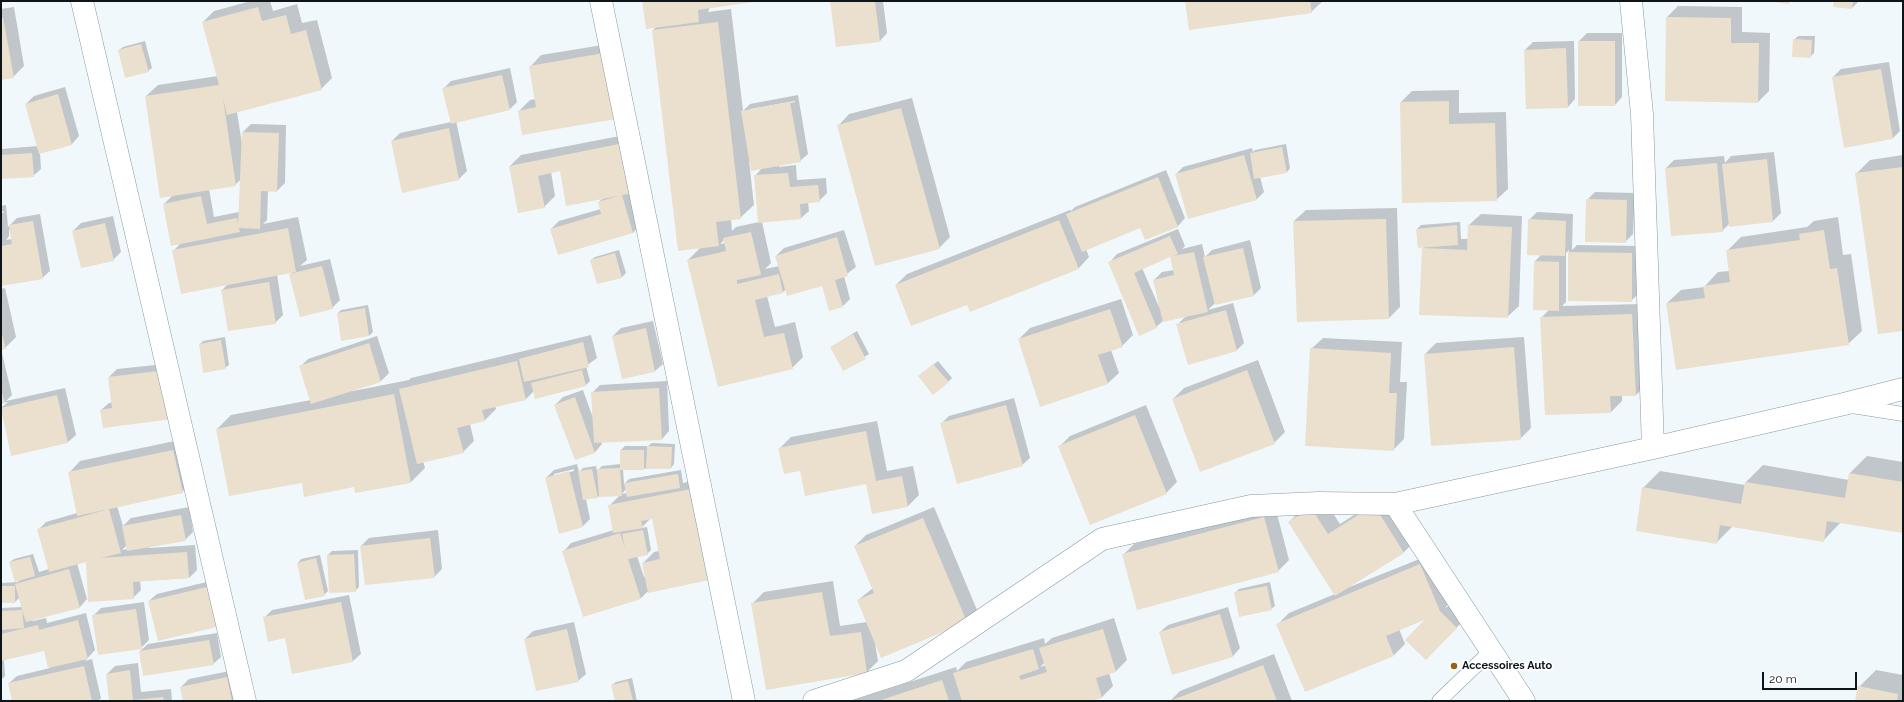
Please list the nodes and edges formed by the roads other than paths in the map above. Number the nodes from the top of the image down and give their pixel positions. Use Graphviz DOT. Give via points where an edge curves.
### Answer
graph roads {
  1 [pos="82,1"];
  2 [pos="601,1"];
  3 [pos="1631,1"];
  4 [pos="1903,389"];
  5 [pos="1844,404"];
  6 [pos="1903,414"];
  7 [pos="1653,448"];
  8 [pos="1395,504"];
  9 [pos="1491,651"];
  10 [pos="245,701"];
  11 [pos="744,701"];
  12 [pos="814,701"];
  13 [pos="1439,701"];
  14 [pos="1524,701"];
  1 -- 10 [label="street"];
  2 -- 11 [label="street"];
  3 -- 7 [label="street" via="1642,114"];
  4 -- 5 [label="street"];
  5 -- 6 [label="lane"];
  5 -- 7 [label="street"];
  7 -- 8 [label="street"];
  8 -- 9 [label="street"];
  8 -- 12 [label="street" via="1319,503 1250,506 1102,539 906,671"];
  9 -- 13 [label="lane"];
  9 -- 14 [label="street"];
}
